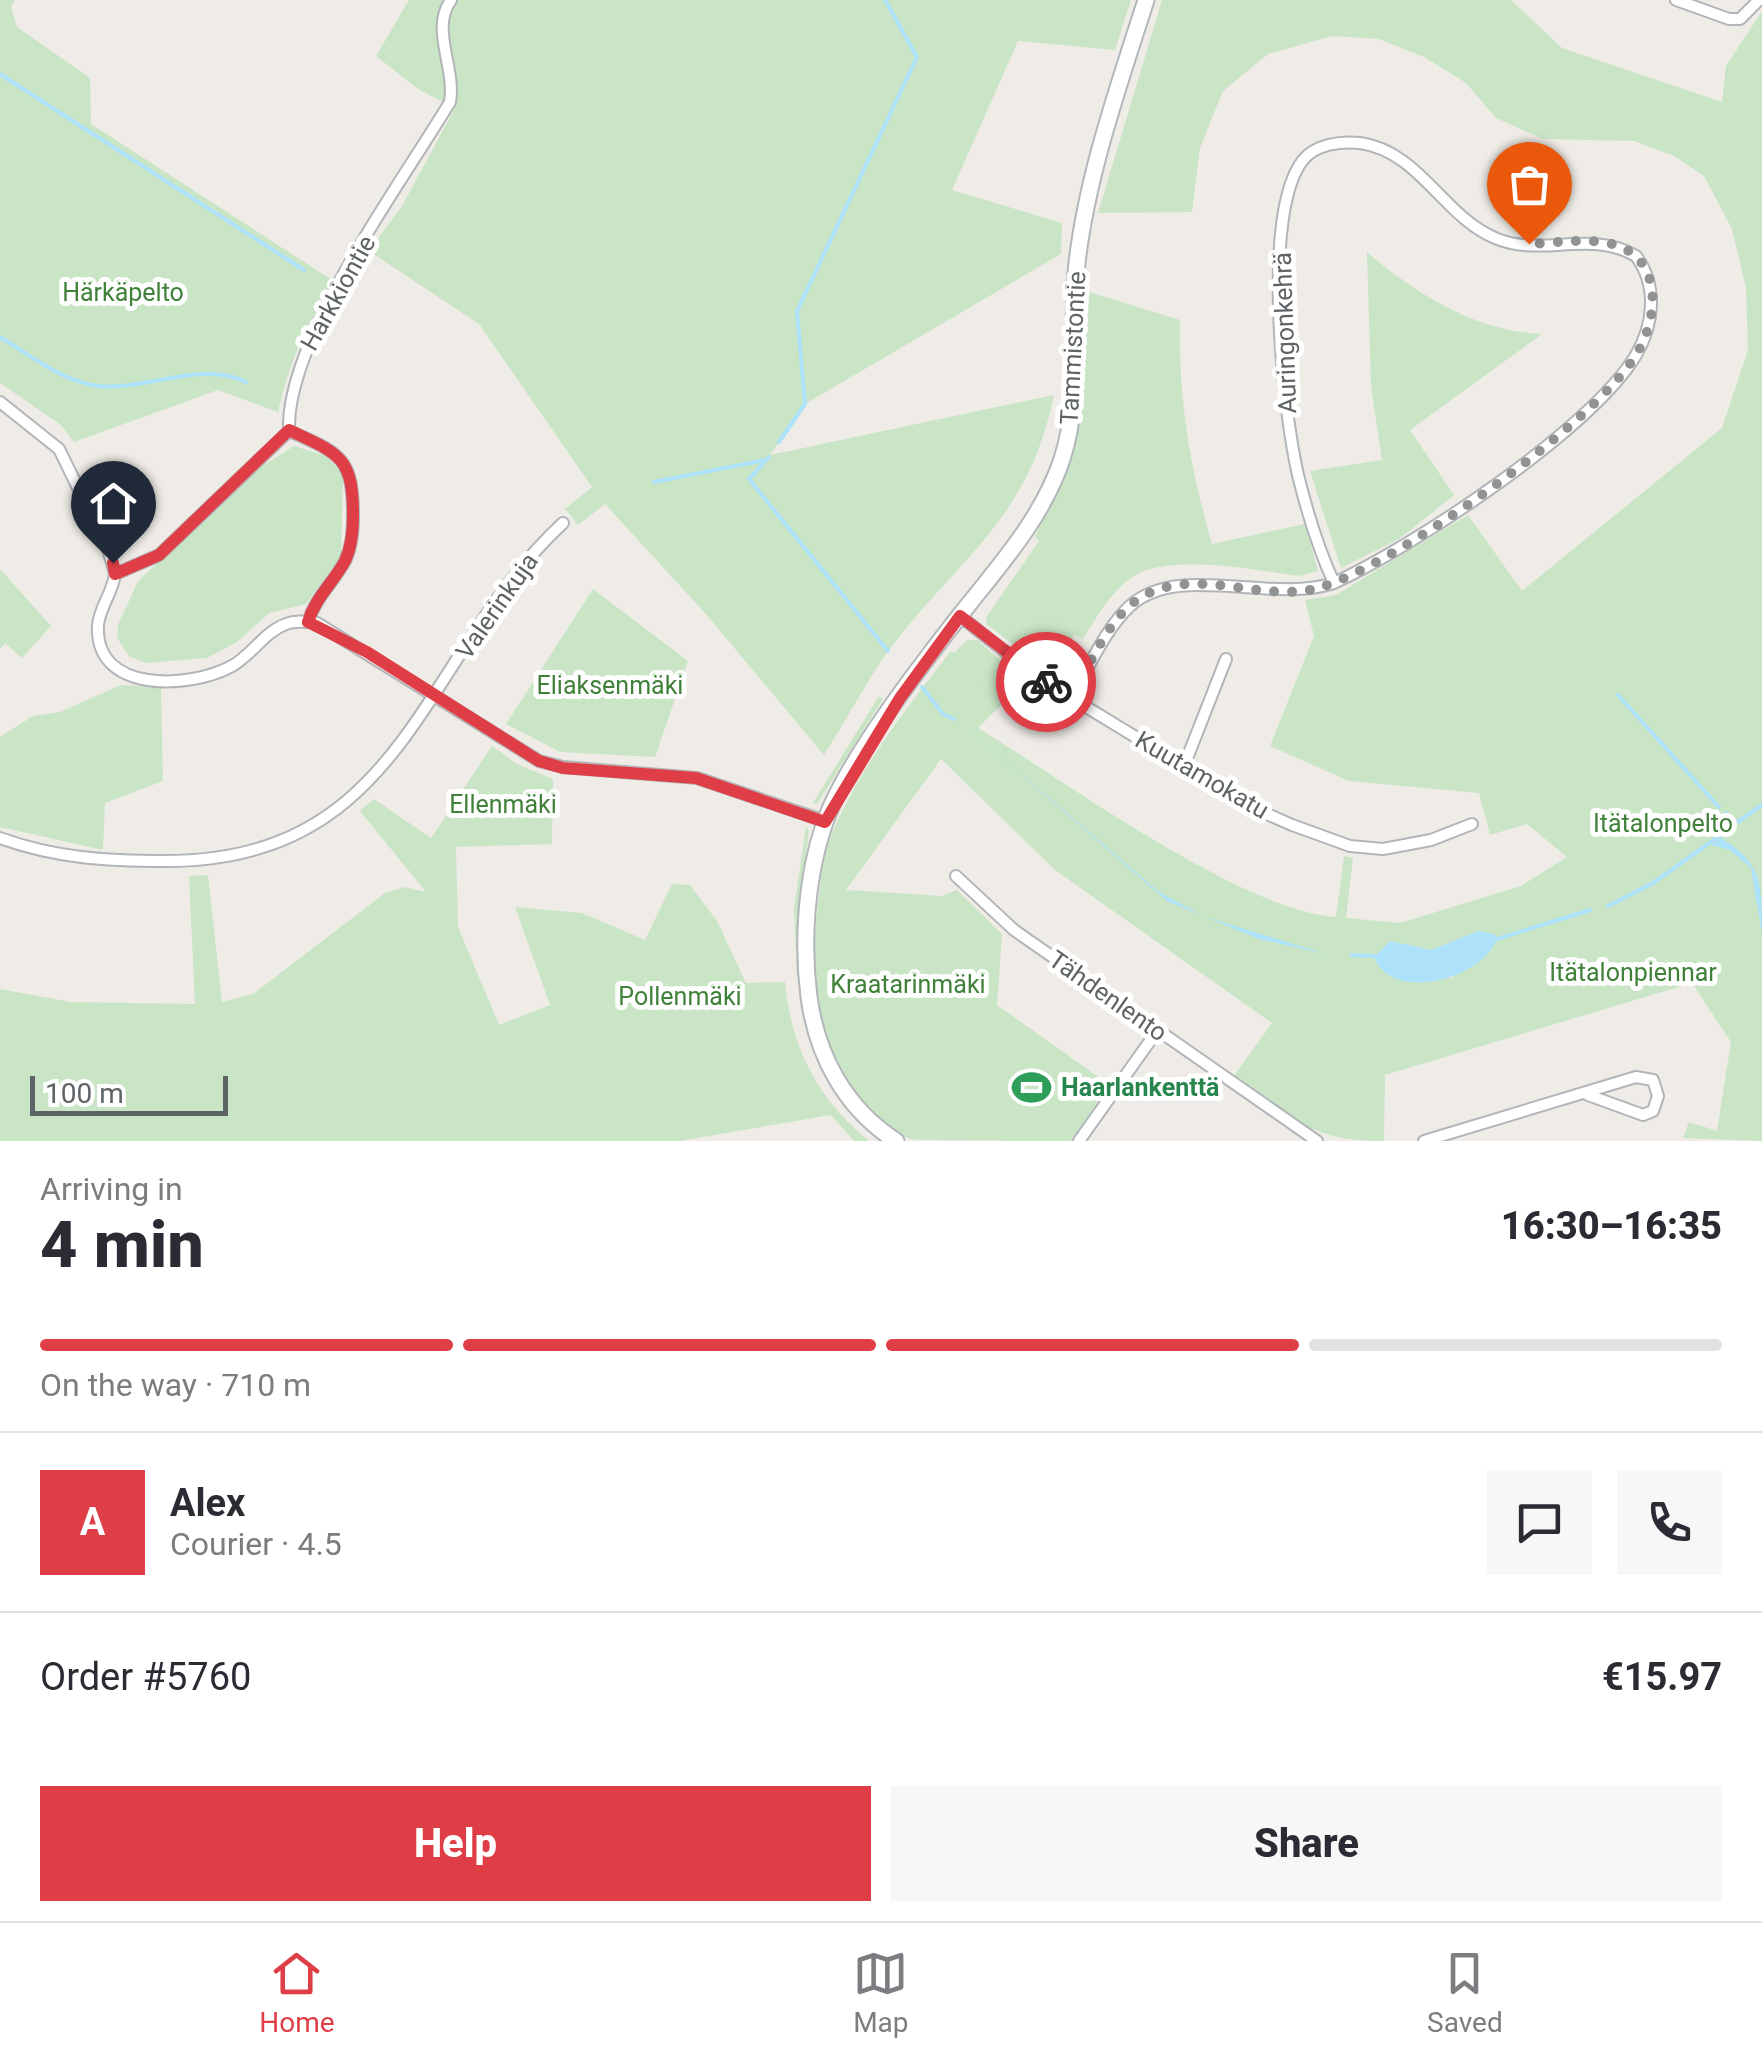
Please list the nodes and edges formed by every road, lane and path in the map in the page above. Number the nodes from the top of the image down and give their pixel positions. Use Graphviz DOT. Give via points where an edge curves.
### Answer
graph roads {
  1 [pos="450,0"];
  2 [pos="1146,0"];
  3 [pos="1676,0"];
  4 [pos="1759,0"];
  5 [pos="0,402"];
  6 [pos="289,430"];
  7 [pos="563,523"];
  8 [pos="115,574"];
  9 [pos="1334,583"];
  10 [pos="960,616"];
  11 [pos="308,622"];
  12 [pos="1226,659"];
  13 [pos="438,695"];
  14 [pos="1071,697"];
  15 [pos="1184,766"];
  16 [pos="825,822"];
  17 [pos="1472,824"];
  18 [pos="0,838"];
  19 [pos="956,876"];
  20 [pos="1157,1030"];
  21 [pos="1588,1095"];
  22 [pos="896,1141"];
  23 [pos="1079,1141"];
  24 [pos="1317,1141"];
  25 [pos="1424,1141"];
  1 -- 6 [label="street, Harkkiontie" via="442,31 452,70 450,102 303,352"];
  2 -- 10 [label="street, Tammistontie" via="1083,225 1074,391 1062,458 1020,539"];
  3 -- 4 [label="street" via="1729,19 1740,18"];
  5 -- 8 [label="street" via="55,442"];
  6 -- 8 [label="street" via="159,555"];
  6 -- 11 [label="street" via="332,450 353,484 350,549"];
  7 -- 13 [label="street, Valerinkuja" via="515,574"];
  8 -- 11 [label="street" via="100,638 106,657 128,677 176,680 222,671 278,628"];
  9 -- 9 [label="street, Auringonkehrä" via="1415,539 1542,448 1608,390 1634,358 1650,322 1650,286 1636,256 1596,241 1498,240 1408,165 1362,143 1328,145 1304,160 1291,188 1282,242 1283,376 1310,522"];
  9 -- 14 [label="street, Auringonkehrä" via="1283,593 1176,586 1141,598 1114,626"];
  10 -- 14 [label="street, Kuutamokatu"];
  10 -- 16 [label="street, Tammistontie" via="900,698"];
  11 -- 13 [label="street"];
  12 -- 15 [label="street"];
  13 -- 16 [label="street" via="549,765 696,778"];
  13 -- 18 [label="street, Valerinkuja" via="366,786 321,820 267,846 194,861 120,861 61,856"];
  14 -- 15 [label="street, Kuutamokatu"];
  15 -- 17 [label="street, Kuutamokatu" via="1249,806 1350,846 1410,846"];
  16 -- 22 [label="street, Tammistontie" via="808,912 812,1022 843,1092"];
  19 -- 20 [label="street, Tähdenlento" via="1014,930"];
  20 -- 23 [label="street"];
  20 -- 24 [label="street, Tähdenlento"];
  21 -- 21 [label="street" via="1645,1077 1658,1096 1653,1111 1643,1115"];
  21 -- 25 [label="street"];
}
